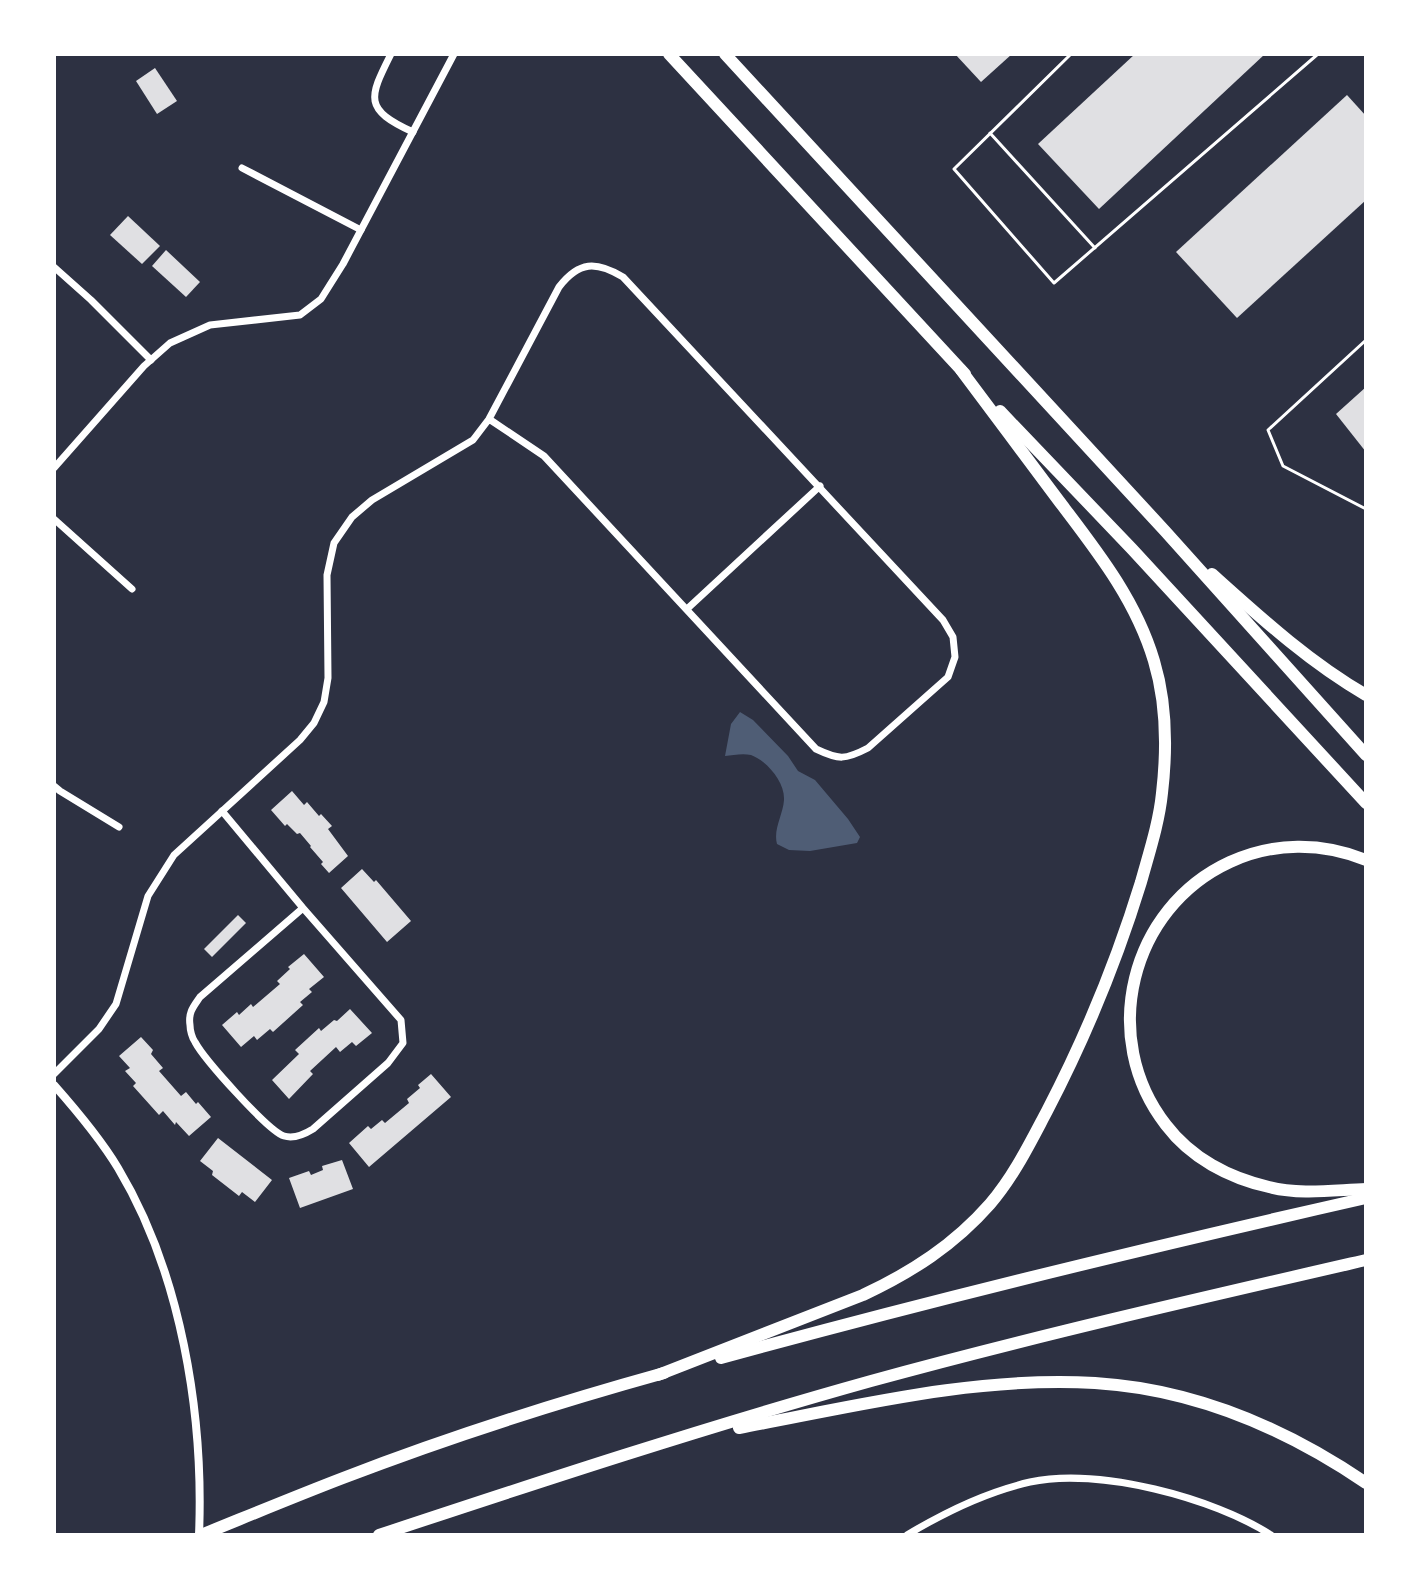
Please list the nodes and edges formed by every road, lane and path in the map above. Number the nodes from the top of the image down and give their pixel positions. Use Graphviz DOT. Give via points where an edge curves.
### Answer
graph roads {
  1 [pos="391,54"];
  2 [pos="454,54"];
  3 [pos="669,54"];
  4 [pos="725,54"];
  5 [pos="1071,54"];
  6 [pos="1318,54"];
  7 [pos="413,132"];
  8 [pos="990,133"];
  9 [pos="242,168"];
  10 [pos="361,230"];
  11 [pos="1095,248"];
  12 [pos="54,267"];
  13 [pos="1366,340"];
  14 [pos="151,360"];
  15 [pos="961,370"];
  16 [pos="489,419"];
  17 [pos="54,468"];
  18 [pos="820,486"];
  19 [pos="1366,509"];
  20 [pos="54,519"];
  21 [pos="1165,531"];
  22 [pos="132,589"];
  23 [pos="687,609"];
  24 [pos="1366,695"];
  25 [pos="1366,755"];
  26 [pos="56,791"];
  27 [pos="1366,803"];
  28 [pos="222,811"];
  29 [pos="119,827"];
  30 [pos="1366,860"];
  31 [pos="303,908"];
  32 [pos="54,1074"];
  33 [pos="54,1085"];
  34 [pos="1366,1189"];
  35 [pos="1366,1198"];
  36 [pos="1366,1260"];
  37 [pos="658,1375"];
  38 [pos="677,1440"];
  39 [pos="1366,1483"];
  40 [pos="200,1535"];
  41 [pos="379,1535"];
  42 [pos="907,1535"];
  43 [pos="1271,1535"];
  1 -- 7 [label="street" via="374,100 383,115"];
  2 -- 7 [label="street"];
  3 -- 15 [label="highway"];
  4 -- 21 [label="highway"];
  5 -- 8 [label="lane"];
  6 -- 11 [label="lane"];
  7 -- 10 [label="street"];
  8 -- 11 [label="lane"];
  8 -- 11 [label="lane" via="954,169 1054,283"];
  9 -- 10 [label="street"];
  10 -- 14 [label="street" via="321,299 300,315 210,325 170,343"];
  12 -- 14 [label="street"];
  13 -- 19 [label="lane" via="1268,430 1283,466"];
  14 -- 17 [label="street"];
  15 -- 27 [label="highway"];
  15 -- 37 [label="highway" via="1107,564 1147,639 1161,690 1165,742 1162,794 1144,870 1119,946 1058,1090 1020,1162 978,1217 943,1249 896,1280"];
  16 -- 18 [label="street" via="559,287 570,273 586,266 607,268 623,277"];
  16 -- 23 [label="street" via="544,456"];
  16 -- 28 [label="street" via="473,440 372,500 334,543 327,575 324,702 300,740"];
  18 -- 23 [label="street"];
  18 -- 23 [label="street" via="943,620 953,637 955,657 948,677 868,748 834,758 816,749"];
  20 -- 22 [label="street"];
  21 -- 24 [label="highway" via="1291,645"];
  21 -- 25 [label="highway"];
  26 -- 29 [label="street"];
  28 -- 31 [label="street"];
  28 -- 32 [label="street" via="174,855 148,896 116,1004"];
  30 -- 34 [label="highway" via="1323,848 1288,847 1254,852 1205,876 1176,900 1145,946 1133,982 1130,1016 1133,1049 1148,1096 1176,1137 1199,1157 1231,1175 1286,1191"];
  31 -- 31 [label="street" via="401,1020 403,1043 388,1063 313,1129 286,1137 274,1131 194,1042 190,1012 200,997"];
  33 -- 40 [label="street" via="100,1140 140,1208 170,1291 186,1355 199,1448"];
  35 -- 37 [label="highway" via="1039,1274"];
  36 -- 38 [label="highway" via="988,1350"];
  37 -- 40 [label="highway" via="438,1443"];
  38 -- 39 [label="highway" via="949,1389 1097,1383 1152,1390 1233,1413 1307,1446"];
  38 -- 41 [label="highway"];
  42 -- 43 [label="street" via="983,1496 1033,1482 1075,1479 1189,1498"];
}
